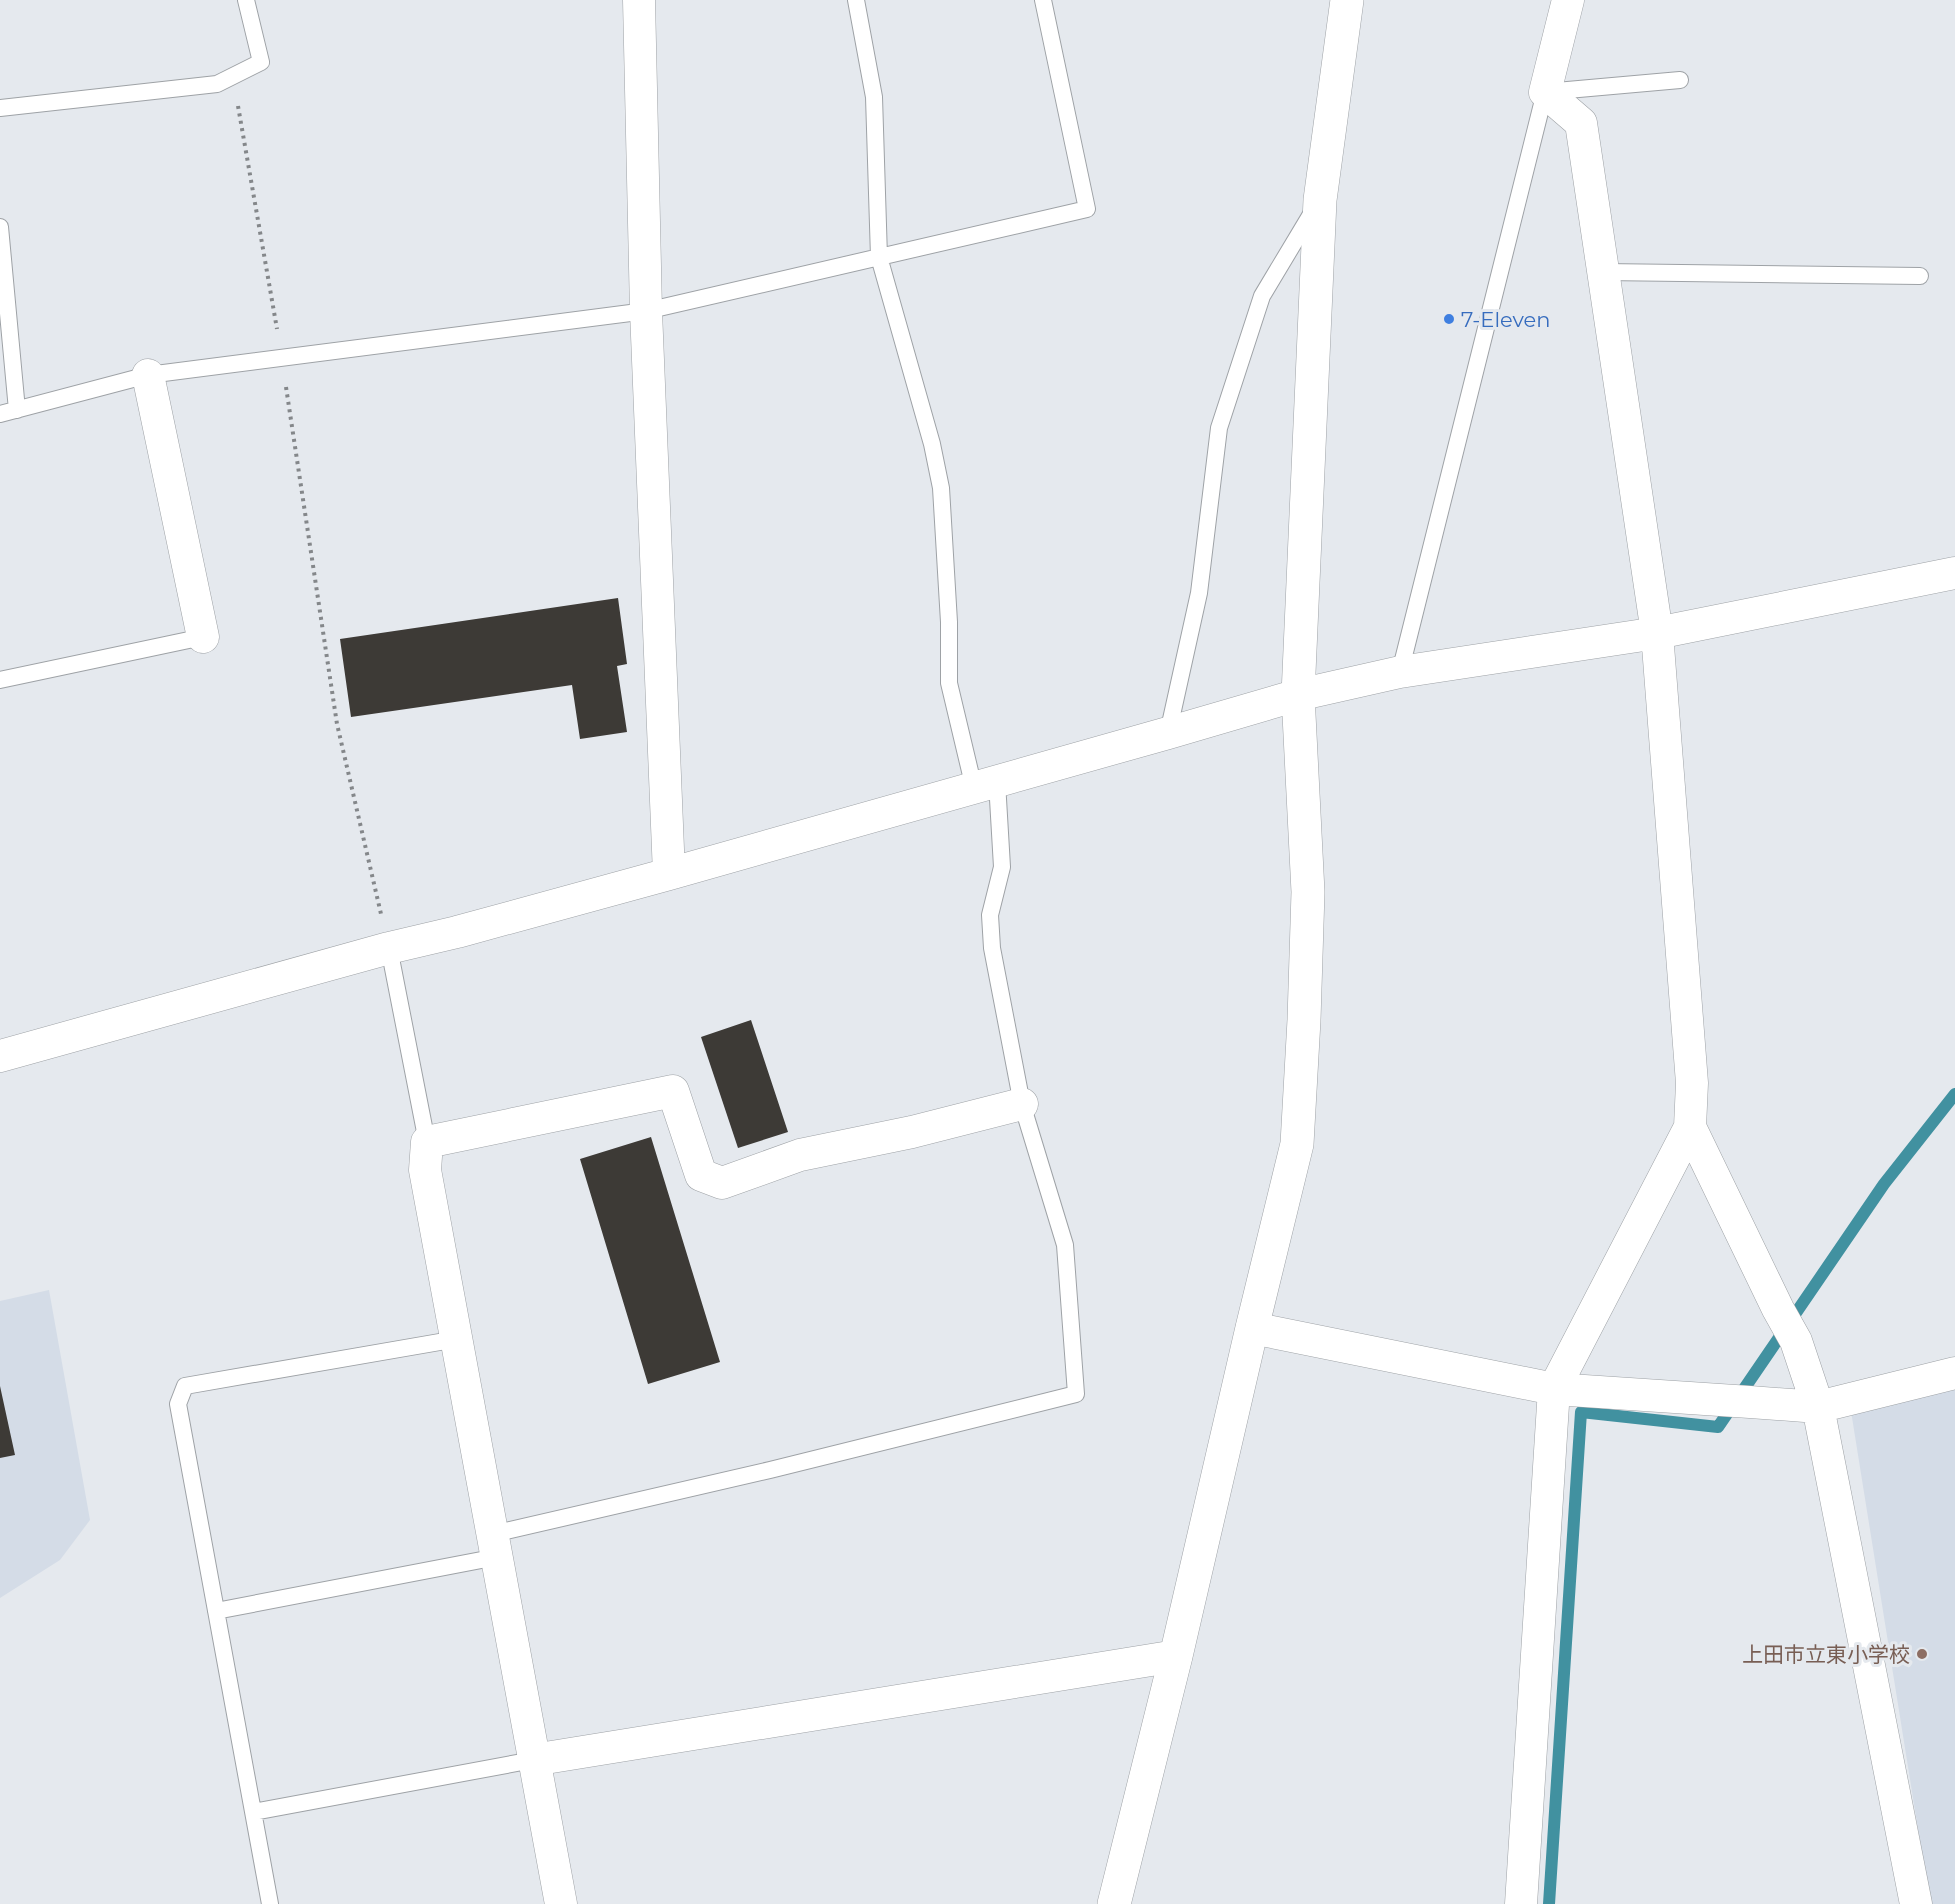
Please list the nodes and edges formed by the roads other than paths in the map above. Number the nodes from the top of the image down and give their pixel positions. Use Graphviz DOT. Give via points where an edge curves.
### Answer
graph roads {
  1 [pos="246,0"];
  2 [pos="639,0"];
  3 [pos="856,0"];
  4 [pos="1043,0"];
  5 [pos="1347,0"];
  6 [pos="1568,0"];
  7 [pos="1680,80"];
  8 [pos="1545,92"];
  9 [pos="0,108"];
  10 [pos="1320,200"];
  11 [pos="0,227"];
  12 [pos="879,257"];
  13 [pos="1603,272"];
  14 [pos="1920,276"];
  15 [pos="645,311"];
  16 [pos="148,375"];
  17 [pos="17,410"];
  18 [pos="0,414"];
  19 [pos="1955,573"];
  20 [pos="1657,633"];
  21 [pos="203,638"];
  22 [pos="1400,672"];
  23 [pos="0,680"];
  24 [pos="1298,695"];
  25 [pos="1168,734"];
  26 [pos="985,785"];
  27 [pos="669,874"];
  28 [pos="389,948"];
  29 [pos="0,1056"];
  30 [pos="1022,1104"];
  31 [pos="1690,1127"];
  32 [pos="428,1142"];
  33 [pos="1252,1328"];
  34 [pos="457,1339"];
  35 [pos="1955,1373"];
  36 [pos="1554,1389"];
  37 [pos="1818,1407"];
  38 [pos="495,1545"];
  39 [pos="216,1611"];
  40 [pos="1176,1656"];
  41 [pos="533,1760"];
  42 [pos="254,1812"];
  43 [pos="270,1904"];
  44 [pos="561,1904"];
  45 [pos="1114,1904"];
  46 [pos="1521,1904"];
  47 [pos="1916,1904"];
  1 -- 9 [label="lane" via="261,62 217,84"];
  2 -- 15 [label="street"];
  3 -- 12 [label="lane" via="874,97"];
  4 -- 12 [label="lane" via="1087,209"];
  5 -- 10 [label="street"];
  6 -- 8 [label="street"];
  7 -- 8 [label="lane"];
  8 -- 13 [label="street" via="1581,123"];
  8 -- 22 [label="lane"];
  10 -- 24 [label="street"];
  10 -- 25 [label="lane" via="1262,296 1219,428 1199,592"];
  11 -- 17 [label="lane"];
  12 -- 15 [label="lane"];
  12 -- 26 [label="lane" via="941,488 949,683"];
  13 -- 14 [label="lane"];
  13 -- 20 [label="street"];
  15 -- 16 [label="lane"];
  15 -- 27 [label="street"];
  16 -- 17 [label="lane"];
  16 -- 21 [label="street"];
  17 -- 18 [label="lane"];
  19 -- 20 [label="street"];
  20 -- 22 [label="street"];
  20 -- 31 [label="street" via="1692,1083"];
  21 -- 23 [label="lane"];
  22 -- 24 [label="street"];
  24 -- 25 [label="street"];
  24 -- 33 [label="street" via="1308,892 1297,1144"];
  25 -- 26 [label="street"];
  26 -- 27 [label="street"];
  26 -- 30 [label="lane" via="1002,867 990,915 992,948"];
  27 -- 28 [label="street"];
  28 -- 29 [label="street"];
  28 -- 32 [label="lane"];
  30 -- 32 [label="street" via="800,1155 722,1183 701,1175 673,1091"];
  30 -- 38 [label="lane" via="1065,1245 1076,1395 770,1470"];
  31 -- 36 [label="street"];
  31 -- 37 [label="street" via="1796,1341"];
  32 -- 34 [label="street" via="425,1170"];
  33 -- 36 [label="street"];
  33 -- 40 [label="street"];
  34 -- 38 [label="street"];
  34 -- 39 [label="lane" via="185,1386 178,1404"];
  35 -- 37 [label="street"];
  36 -- 37 [label="street"];
  36 -- 46 [label="street"];
  37 -- 47 [label="street"];
  38 -- 39 [label="lane"];
  38 -- 41 [label="street"];
  39 -- 42 [label="lane"];
  40 -- 41 [label="street"];
  40 -- 45 [label="street"];
  41 -- 42 [label="lane"];
  41 -- 44 [label="street"];
  42 -- 43 [label="lane"];
}
